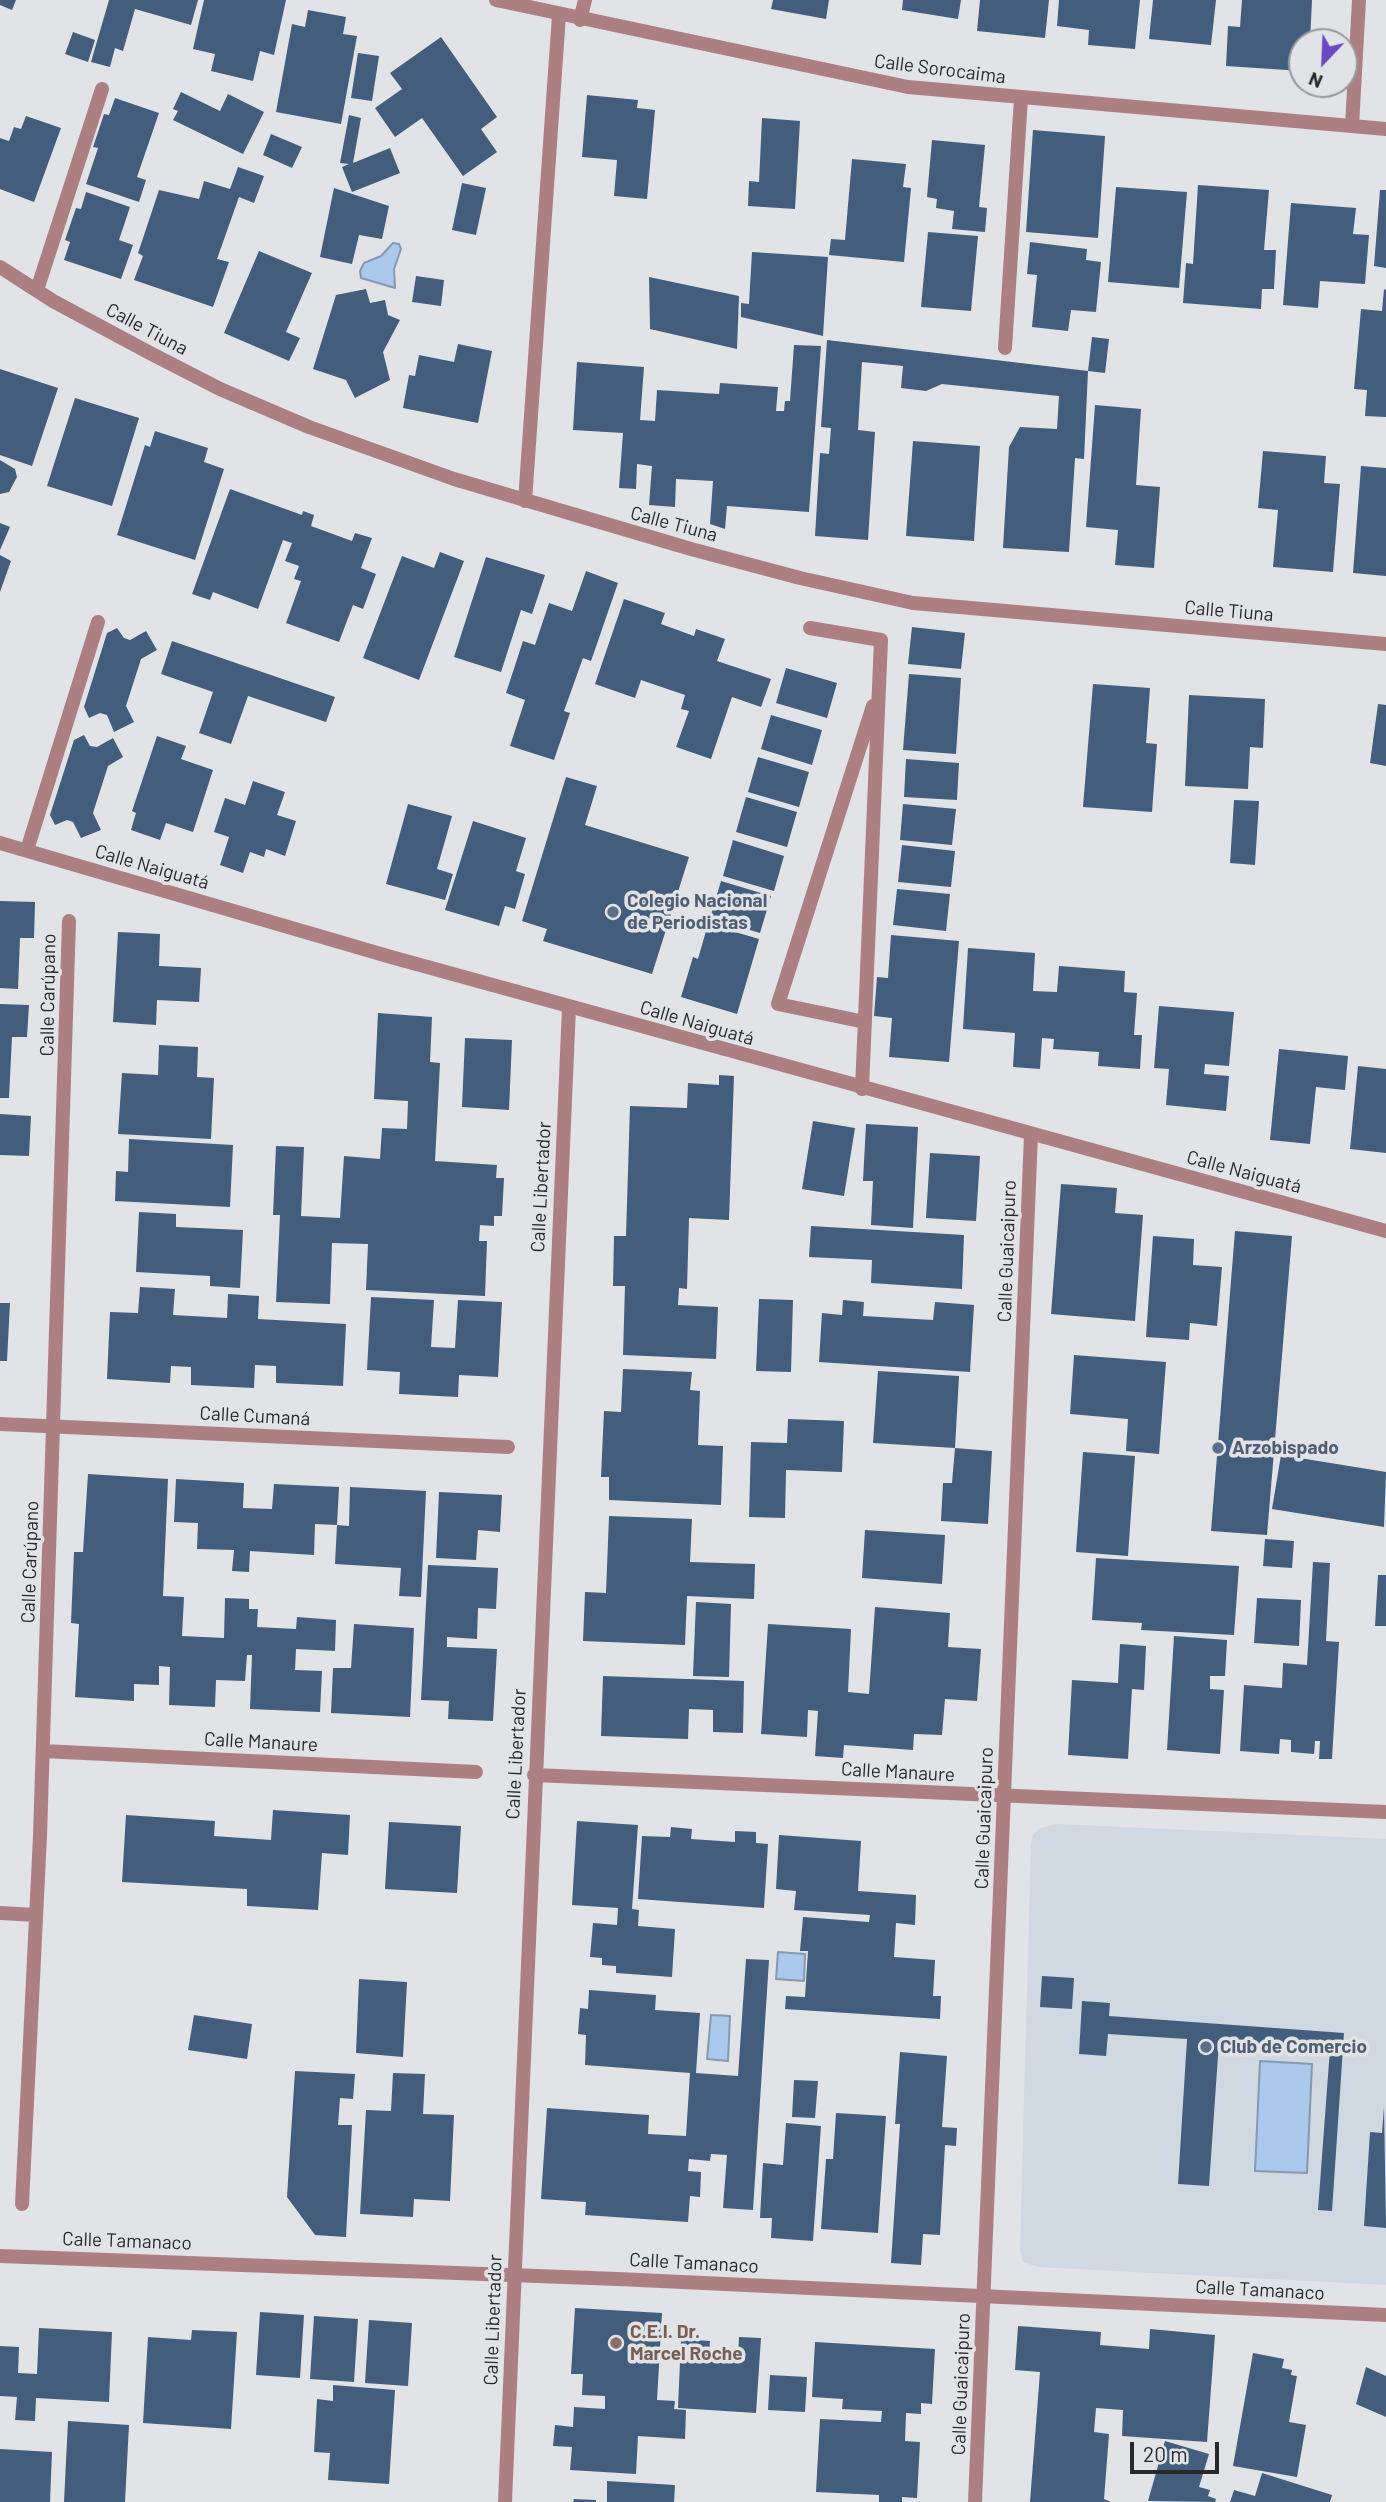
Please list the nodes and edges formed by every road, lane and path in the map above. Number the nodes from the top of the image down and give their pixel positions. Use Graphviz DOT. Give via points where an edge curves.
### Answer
graph roads {
  1 [pos="496,0"];
  2 [pos="585,0"];
  3 [pos="1359,0"];
  4 [pos="559,15"];
  5 [pos="580,20"];
  6 [pos="102,89"];
  7 [pos="1021,99"];
  8 [pos="1352,126"];
  9 [pos="1386,129"];
  10 [pos="0,267"];
  11 [pos="37,290"];
  12 [pos="1005,348"];
  13 [pos="525,501"];
  14 [pos="97,622"];
  15 [pos="810,628"];
  16 [pos="1386,644"];
  17 [pos="879,686"];
  18 [pos="0,842"];
  19 [pos="27,850"];
  20 [pos="69,921"];
  21 [pos="569,1007"];
  22 [pos="865,1022"];
  23 [pos="862,1089"];
  24 [pos="1031,1135"];
  25 [pos="1386,1231"];
  26 [pos="0,1424"];
  27 [pos="54,1426"];
  28 [pos="508,1447"];
  29 [pos="43,1751"];
  30 [pos="476,1772"];
  31 [pos="534,1774"];
  32 [pos="1004,1796"];
  33 [pos="1386,1812"];
  34 [pos="0,1913"];
  35 [pos="36,1915"];
  36 [pos="22,2204"];
  37 [pos="0,2256"];
  38 [pos="514,2275"];
  39 [pos="984,2296"];
  40 [pos="1386,2315"];
  41 [pos="505,2502"];
  42 [pos="975,2502"];
  1 -- 4 [label="street, Calle Sorocaima"];
  2 -- 5 [label="street"];
  3 -- 8 [label="street"];
  4 -- 5 [label="street, Calle Sorocaima"];
  4 -- 13 [label="street"];
  5 -- 7 [label="street, Calle Sorocaima" via="908,87"];
  6 -- 11 [label="street"];
  7 -- 8 [label="street, Calle Sorocaima"];
  7 -- 12 [label="street"];
  8 -- 9 [label="street, Calle Sorocaima"];
  10 -- 11 [label="street, Calle Tiuna"];
  11 -- 13 [label="street, Calle Tiuna" via="220,389 309,427"];
  13 -- 16 [label="street, Calle Tiuna" via="788,575 913,603"];
  14 -- 19 [label="street"];
  15 -- 17 [label="street" via="881,640"];
  17 -- 22 [label="street"];
  17 -- 22 [label="street" via="779,1004"];
  18 -- 19 [label="street, Calle Naiguatá"];
  19 -- 21 [label="street, Calle Naiguatá"];
  20 -- 27 [label="street, Calle Carúpano"];
  21 -- 23 [label="street, Calle Naiguatá"];
  21 -- 31 [label="street, Calle Libertador"];
  22 -- 23 [label="street"];
  23 -- 24 [label="street, Calle Naiguatá"];
  24 -- 25 [label="street, Calle Naiguatá"];
  24 -- 32 [label="street, Calle Guaicaipuro"];
  26 -- 27 [label="street, Calle Cumaná"];
  27 -- 28 [label="street, Calle Cumaná"];
  27 -- 29 [label="street, Calle Carúpano"];
  29 -- 30 [label="street, Calle Manaure"];
  29 -- 35 [label="street, Calle Carúpano"];
  31 -- 32 [label="street, Calle Manaure"];
  31 -- 38 [label="street, Calle Libertador"];
  32 -- 33 [label="street, Calle Manaure"];
  32 -- 39 [label="street, Calle Guaicaipuro"];
  34 -- 35 [label="street"];
  35 -- 36 [label="street, Calle Carúpano"];
  37 -- 38 [label="street, Calle Tamanaco"];
  38 -- 39 [label="street, Calle Tamanaco"];
  38 -- 41 [label="street, Calle Libertador"];
  39 -- 40 [label="street, Calle Tamanaco"];
  39 -- 42 [label="street, Calle Guaicaipuro"];
}
